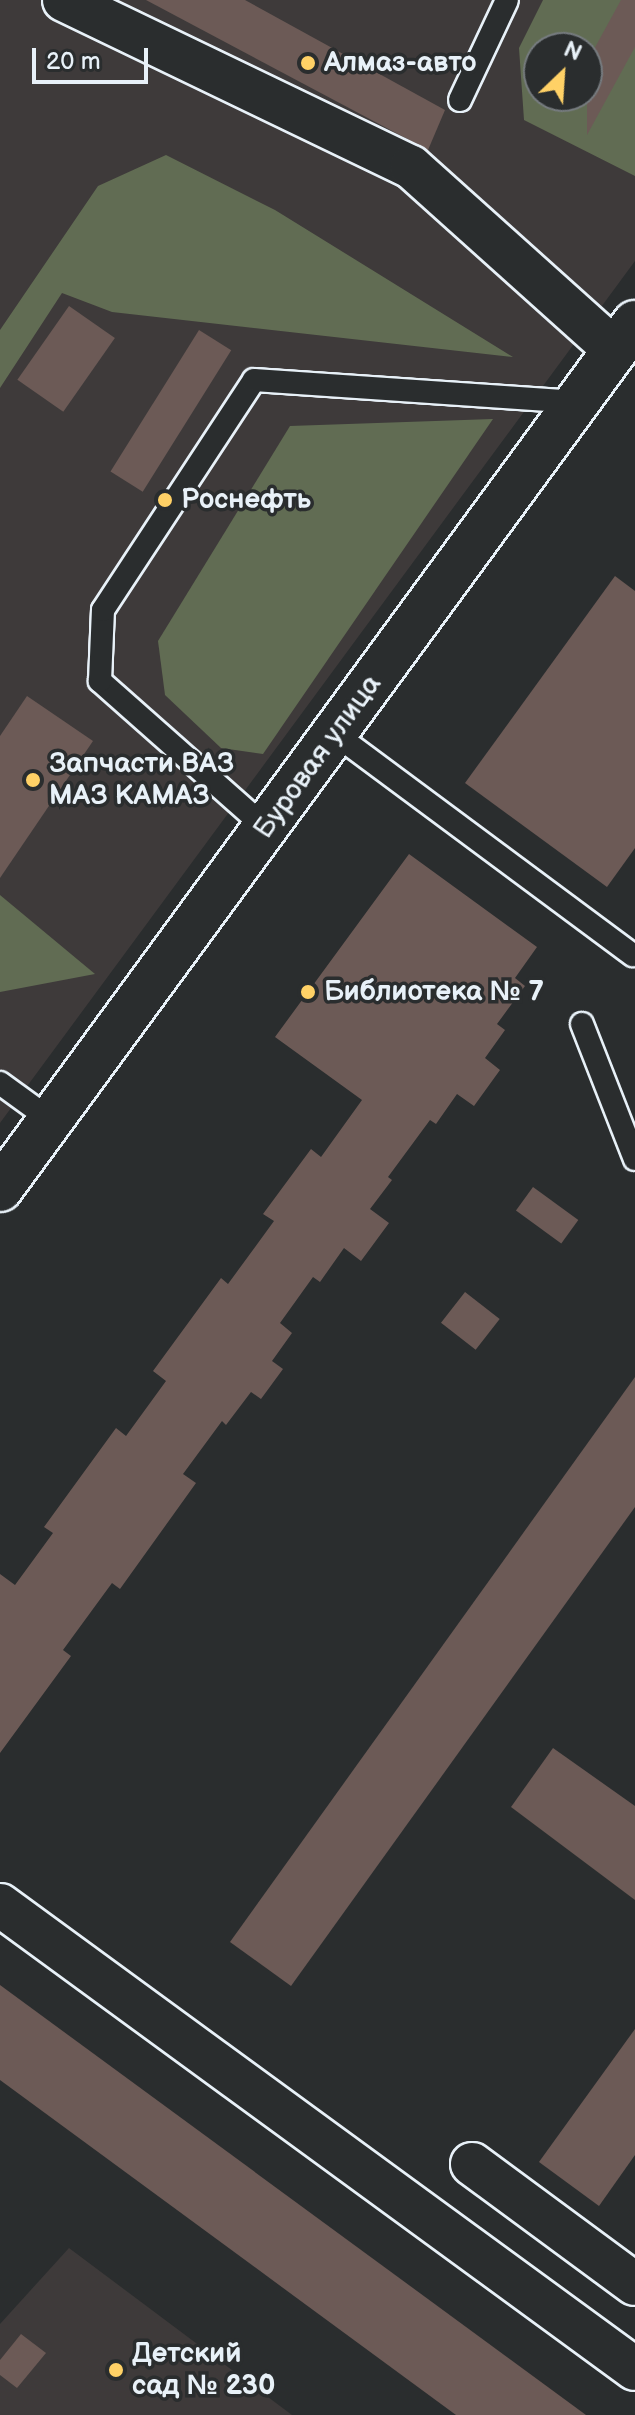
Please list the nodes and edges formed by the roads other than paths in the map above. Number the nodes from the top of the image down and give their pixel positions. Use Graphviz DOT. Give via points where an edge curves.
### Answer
graph roads {
  1 [pos="64,0"];
  2 [pos="507,0"];
  3 [pos="460,100"];
  4 [pos="625,337"];
  5 [pos="577,402"];
  6 [pos="335,734"];
  7 [pos="266,828"];
  8 [pos="633,955"];
  9 [pos="582,1024"];
  10 [pos="0,1083"];
  11 [pos="51,1120"];
  12 [pos="635,1159"];
  13 [pos="0,1189"];
  14 [pos="0,1905"];
  15 [pos="472,2164"];
  16 [pos="635,2284"];
  17 [pos="635,2369"];
  1 -- 4 [label="street" via="411,167"];
  2 -- 3 [label="lane"];
  4 -- 5 [label="main road, Буровая улица"];
  5 -- 6 [label="main road, Буровая улица"];
  5 -- 7 [label="lane" via="254,380 103,610 100,681"];
  6 -- 7 [label="main road, Буровая улица"];
  6 -- 8 [label="lane"];
  7 -- 11 [label="main road, Буровая улица"];
  9 -- 12 [label="lane"];
  10 -- 11 [label="lane"];
  11 -- 13 [label="main road, Буровая улица"];
  14 -- 17 [label="street"];
  15 -- 16 [label="street"];
}
